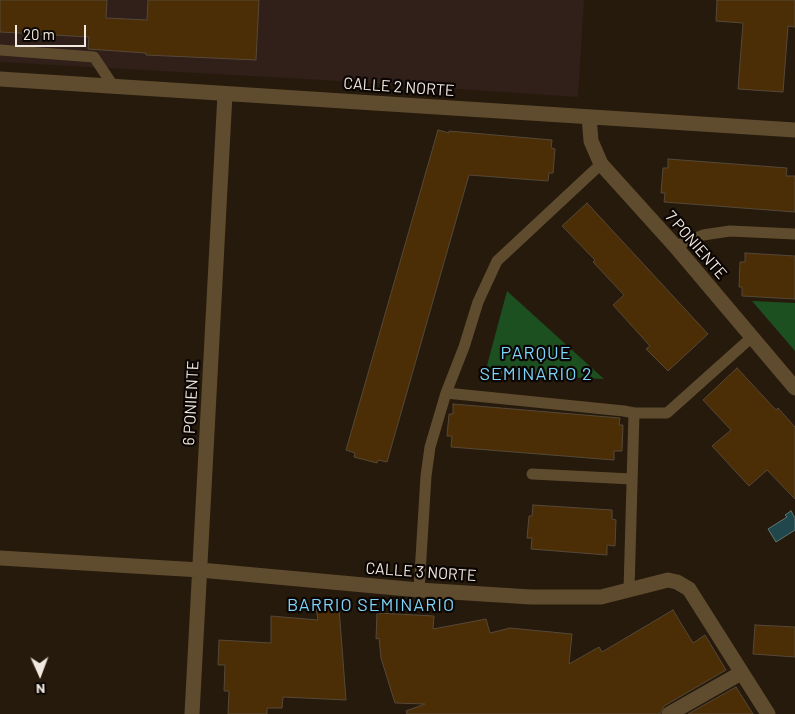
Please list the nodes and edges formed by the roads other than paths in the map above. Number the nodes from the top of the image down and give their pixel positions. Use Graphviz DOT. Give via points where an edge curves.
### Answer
graph roads {
  1 [pos="0,50"];
  2 [pos="0,79"];
  3 [pos="114,87"];
  4 [pos="225,94"];
  5 [pos="588,117"];
  6 [pos="795,130"];
  7 [pos="601,164"];
  8 [pos="795,234"];
  9 [pos="674,246"];
  10 [pos="752,337"];
  11 [pos="795,388"];
  12 [pos="446,393"];
  13 [pos="634,414"];
  14 [pos="532,474"];
  15 [pos="632,479"];
  16 [pos="0,558"];
  17 [pos="200,570"];
  18 [pos="419,590"];
  19 [pos="629,590"];
  20 [pos="741,673"];
  21 [pos="192,714"];
  22 [pos="670,714"];
  23 [pos="768,714"];
  1 -- 3 [label="lane" via="94,57"];
  2 -- 3 [label="street, CALLE 2 NORTE"];
  3 -- 4 [label="street, CALLE 2 NORTE"];
  4 -- 5 [label="street, CALLE 2 NORTE"];
  4 -- 17 [label="street, 6 PONIENTE"];
  5 -- 6 [label="street, CALLE 2 NORTE"];
  5 -- 7 [label="street, 7 PONIENTE" via="591,141"];
  7 -- 9 [label="street, 7 PONIENTE"];
  7 -- 12 [label="lane" via="497,261 478,302"];
  8 -- 9 [label="lane" via="730,231 703,235"];
  9 -- 10 [label="street, 7 PONIENTE"];
  10 -- 11 [label="street, 7 PONIENTE"];
  10 -- 13 [label="lane" via="667,413"];
  12 -- 13 [label="lane"];
  12 -- 18 [label="lane" via="430,447 426,476"];
  13 -- 15 [label="lane"];
  14 -- 15 [label="lane"];
  15 -- 19 [label="lane"];
  16 -- 17 [label="street, CALLE 3 NORTE"];
  17 -- 18 [label="street, CALLE 3 NORTE"];
  17 -- 21 [label="street, 6 PONIENTE"];
  18 -- 19 [label="street, CALLE 3 NORTE" via="531,597 601,597"];
  19 -- 20 [label="street, CALLE 3 NORTE" via="668,580 689,589"];
  20 -- 22 [label="street"];
  20 -- 23 [label="street, CALLE 3 NORTE"];
}
